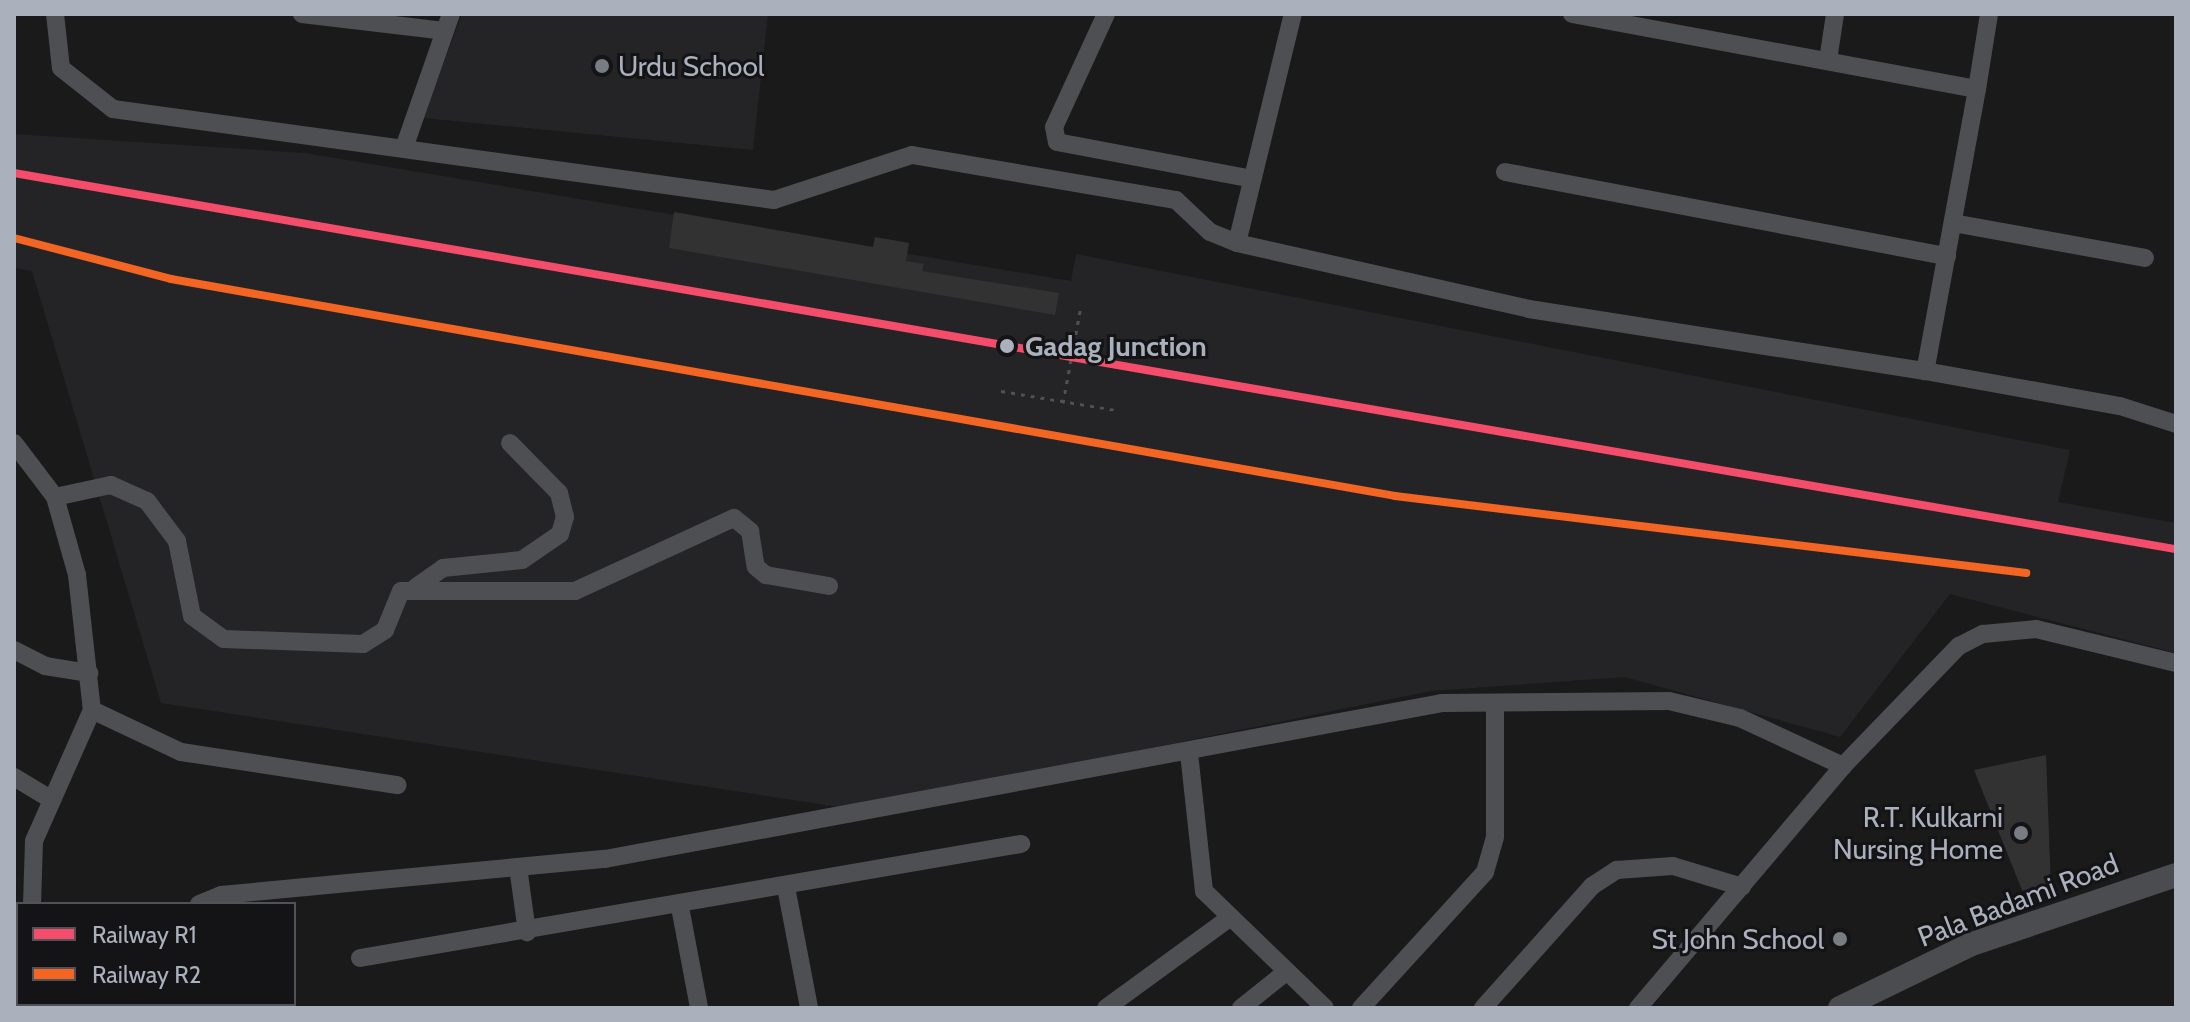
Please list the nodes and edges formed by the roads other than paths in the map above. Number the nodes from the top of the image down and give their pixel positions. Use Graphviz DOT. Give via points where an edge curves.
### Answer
graph roads {
  1 [pos="55,14"];
  2 [pos="302,14"];
  3 [pos="1106,14"];
  4 [pos="1293,14"];
  5 [pos="1835,14"];
  6 [pos="1989,14"];
  7 [pos="1583,15"];
  8 [pos="448,22"];
  9 [pos="1828,60"];
  10 [pos="1977,89"];
  11 [pos="404,148"];
  12 [pos="1505,172"];
  13 [pos="1252,179"];
  14 [pos="1953,223"];
  15 [pos="1237,243"];
  16 [pos="1947,256"];
  17 [pos="2145,258"];
  18 [pos="1925,371"];
  19 [pos="2176,424"];
  20 [pos="510,443"];
  21 [pos="14,444"];
  22 [pos="55,497"];
  23 [pos="829,586"];
  24 [pos="416,587"];
  25 [pos="14,650"];
  26 [pos="2176,663"];
  27 [pos="89,673"];
  28 [pos="1495,703"];
  29 [pos="92,710"];
  30 [pos="1189,753"];
  31 [pos="1843,766"];
  32 [pos="14,777"];
  33 [pos="397,785"];
  34 [pos="52,800"];
  35 [pos="1021,844"];
  36 [pos="21,856"];
  37 [pos="518,867"];
  38 [pos="2176,875"];
  39 [pos="786,887"];
  40 [pos="1742,887"];
  41 [pos="221,899"];
  42 [pos="32,902"];
  43 [pos="680,907"];
  44 [pos="1228,919"];
  45 [pos="527,932"];
  46 [pos="360,958"];
  47 [pos="1286,972"];
  48 [pos="699,1008"];
  49 [pos="809,1008"];
  50 [pos="1106,1008"];
  51 [pos="1241,1008"];
  52 [pos="1325,1008"];
  53 [pos="1361,1008"];
  54 [pos="1483,1008"];
  55 [pos="1638,1008"];
  56 [pos="1840,1008"];
  1 -- 11 [label="street" via="61,68 113,109"];
  2 -- 8 [label="street"];
  3 -- 13 [label="street" via="1054,127 1057,142"];
  4 -- 13 [label="street"];
  5 -- 9 [label="street"];
  6 -- 10 [label="street"];
  7 -- 9 [label="street"];
  8 -- 11 [label="street"];
  9 -- 10 [label="street"];
  10 -- 14 [label="street"];
  11 -- 15 [label="street" via="774,200 912,155 1176,200 1210,232"];
  12 -- 16 [label="street"];
  13 -- 15 [label="street"];
  14 -- 16 [label="street"];
  14 -- 17 [label="street"];
  15 -- 18 [label="street" via="1529,309"];
  16 -- 18 [label="street"];
  18 -- 19 [label="street" via="2120,406"];
  20 -- 24 [label="street" via="559,493 565,517 560,534 522,560 443,568"];
  21 -- 22 [label="street"];
  22 -- 24 [label="street" via="111,485 147,501 177,541 192,616 224,639 377,640 392,602"];
  22 -- 27 [label="street" via="77,575"];
  23 -- 24 [label="street" via="766,575 756,567 750,531 734,518 575,591"];
  25 -- 27 [label="street" via="45,666"];
  26 -- 31 [label="street" via="2036,629 1983,634 1948,657"];
  27 -- 29 [label="street"];
  28 -- 30 [label="street" via="1442,703"];
  28 -- 31 [label="street" via="1669,701 1740,718"];
  28 -- 53 [label="street" via="1495,836 1485,872"];
  29 -- 33 [label="street" via="181,752"];
  29 -- 34 [label="street"];
  30 -- 37 [label="street" via="620,857"];
  30 -- 44 [label="street" via="1198,870 1204,891"];
  31 -- 40 [label="street"];
  32 -- 34 [label="street"];
  34 -- 36 [label="street"];
  35 -- 39 [label="street"];
  36 -- 42 [label="street"];
  37 -- 41 [label="street"];
  37 -- 45 [label="street"];
  38 -- 56 [label="main road, Pala Badami Road" via="1972,944"];
  39 -- 43 [label="street"];
  39 -- 49 [label="street"];
  40 -- 54 [label="street" via="1673,866 1617,870 1592,886"];
  40 -- 55 [label="street"];
  43 -- 45 [label="street"];
  43 -- 48 [label="street"];
  44 -- 47 [label="street"];
  44 -- 50 [label="street"];
  45 -- 46 [label="street"];
  47 -- 51 [label="street"];
  47 -- 52 [label="street"];
}
